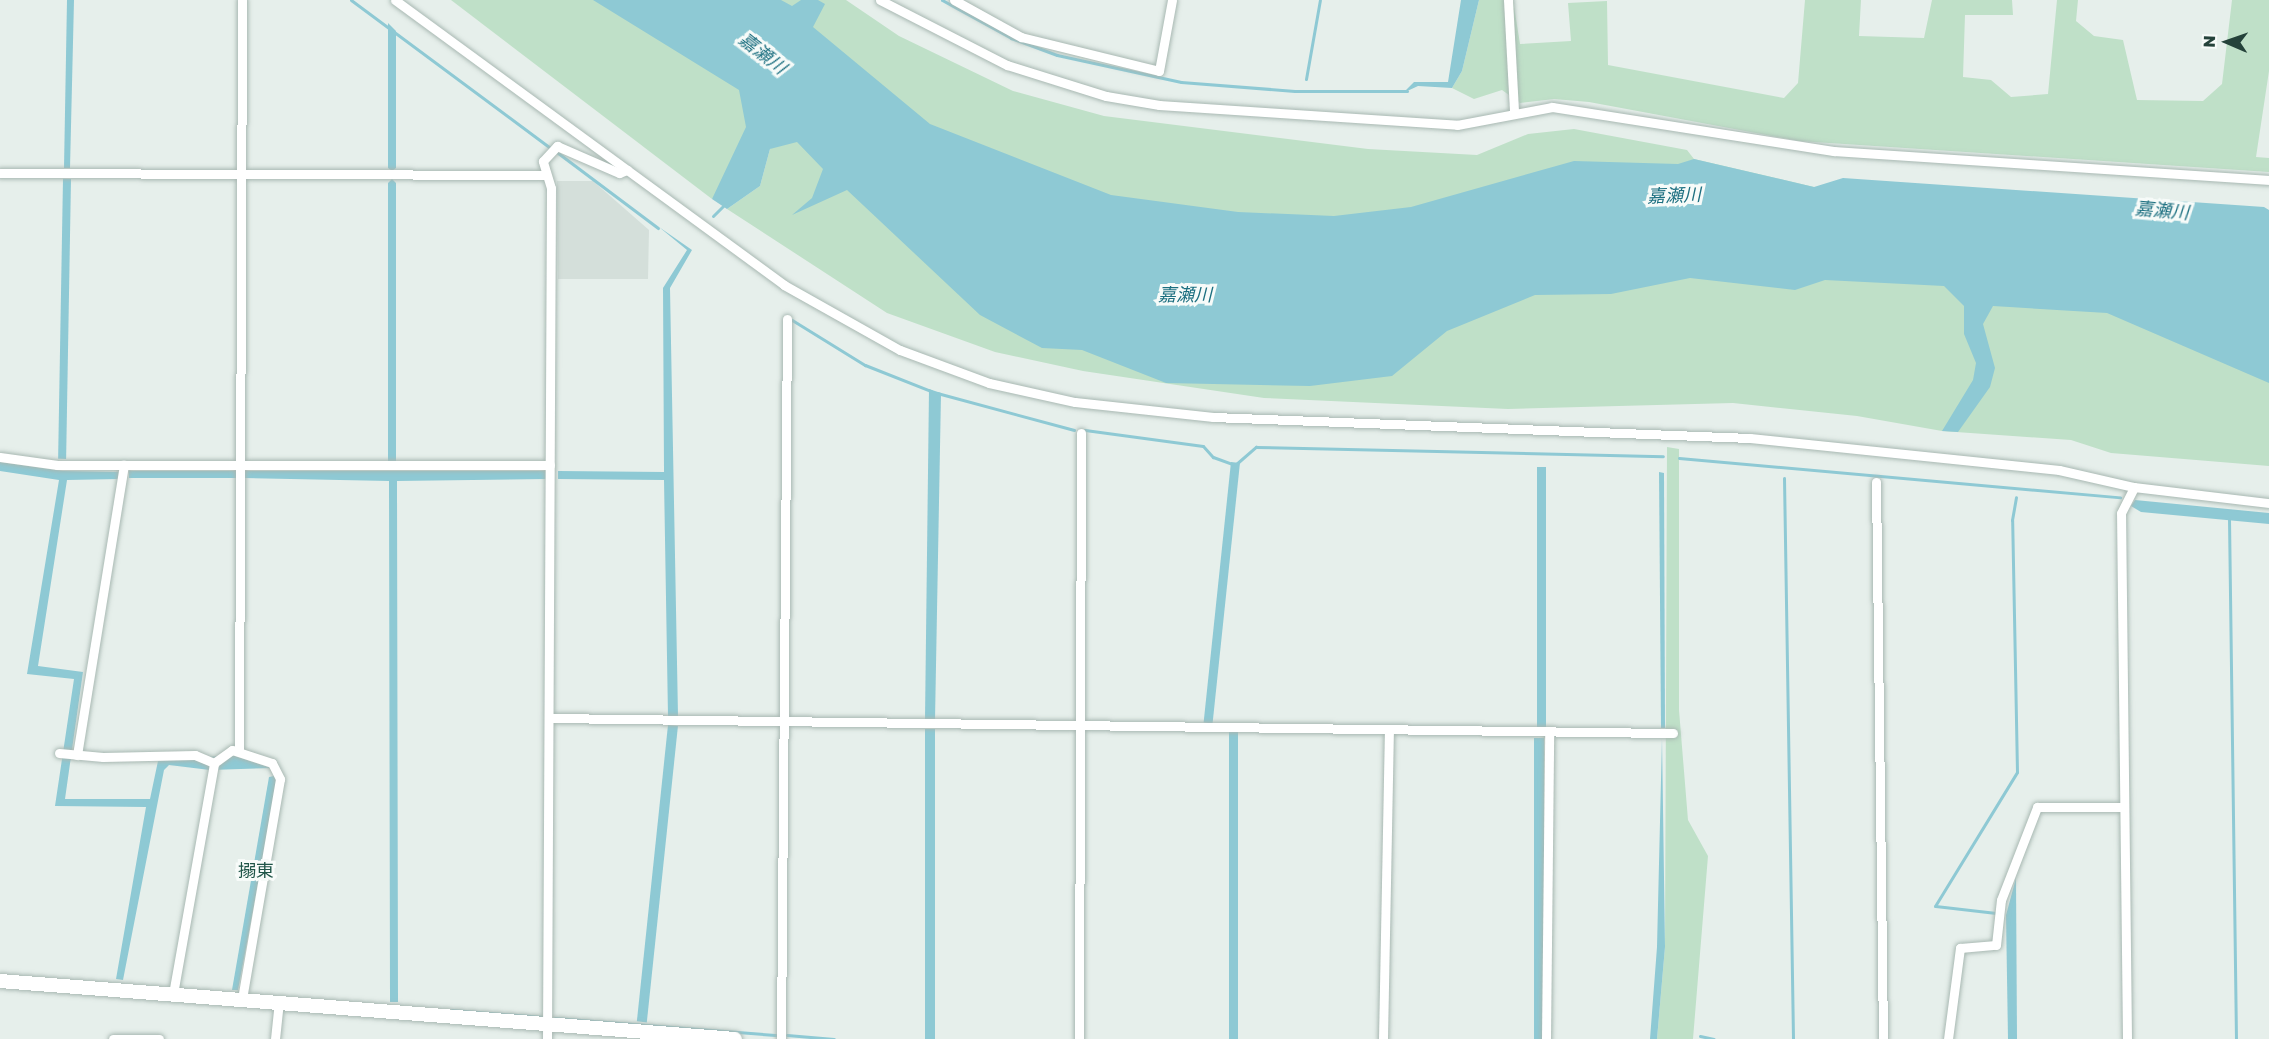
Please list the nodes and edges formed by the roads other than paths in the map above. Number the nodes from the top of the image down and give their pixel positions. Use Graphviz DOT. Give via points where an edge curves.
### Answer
graph roads {
  1 [pos="242,0"];
  2 [pos="395,0"];
  3 [pos="880,0"];
  4 [pos="954,0"];
  5 [pos="1172,0"];
  6 [pos="1508,0"];
  7 [pos="1514,111"];
  8 [pos="627,170"];
  9 [pos="0,173"];
  10 [pos="241,174"];
  11 [pos="544,175"];
  12 [pos="2269,180"];
  13 [pos="787,319"];
  14 [pos="1081,434"];
  15 [pos="0,457"];
  16 [pos="241,464"];
  17 [pos="123,465"];
  18 [pos="550,465"];
  19 [pos="1876,482"];
  20 [pos="2134,487"];
  21 [pos="2269,503"];
  22 [pos="552,718"];
  23 [pos="785,722"];
  24 [pos="1081,726"];
  25 [pos="1389,731"];
  26 [pos="1549,732"];
  27 [pos="1673,733"];
  28 [pos="239,751"];
  29 [pos="59,753"];
  30 [pos="77,755"];
  31 [pos="214,763"];
  32 [pos="2123,807"];
  33 [pos="0,981"];
  34 [pos="173,994"];
  35 [pos="243,999"];
  36 [pos="279,1002"];
  37 [pos="548,1023"];
  38 [pos="113,1039"];
  39 [pos="159,1039"];
  40 [pos="275,1039"];
  41 [pos="547,1039"];
  42 [pos="735,1039"];
  43 [pos="781,1039"];
  44 [pos="1079,1039"];
  45 [pos="1383,1039"];
  46 [pos="1546,1039"];
  47 [pos="1883,1039"];
  48 [pos="1948,1039"];
  49 [pos="2127,1039"];
  1 -- 10 [label="street"];
  2 -- 8 [label="street"];
  3 -- 7 [label="street" via="1007,65 1106,96 1160,105 1456,125 1479,124"];
  4 -- 5 [label="street" via="1021,37 1159,71"];
  6 -- 7 [label="street" via="1515,61"];
  7 -- 12 [label="street" via="1552,107 1595,111 1834,151"];
  8 -- 11 [label="street" via="619,173 557,146 543,160"];
  8 -- 20 [label="street" via="726,245 859,330 936,364 1035,395 1143,411 1269,421 1750,438 2059,470"];
  9 -- 10 [label="street"];
  10 -- 11 [label="street"];
  10 -- 16 [label="street"];
  11 -- 18 [label="street" via="551,188"];
  13 -- 23 [label="street"];
  14 -- 24 [label="street"];
  15 -- 17 [label="street" via="57,465"];
  16 -- 17 [label="street"];
  16 -- 18 [label="street"];
  16 -- 28 [label="street"];
  17 -- 30 [label="street"];
  18 -- 22 [label="street"];
  19 -- 47 [label="street"];
  20 -- 21 [label="street"];
  20 -- 32 [label="street" via="2121,513"];
  22 -- 23 [label="street"];
  22 -- 37 [label="street"];
  23 -- 24 [label="street"];
  23 -- 43 [label="street"];
  24 -- 25 [label="street"];
  24 -- 44 [label="street"];
  25 -- 26 [label="street"];
  25 -- 45 [label="street"];
  26 -- 27 [label="street"];
  26 -- 46 [label="street"];
  28 -- 31 [label="street" via="227,751"];
  28 -- 35 [label="street" via="272,763 280,779"];
  29 -- 30 [label="street"];
  30 -- 31 [label="street" via="195,755"];
  31 -- 34 [label="street"];
  32 -- 48 [label="street" via="2037,807 2001,900 1996,945 1960,948"];
  32 -- 49 [label="street"];
  33 -- 34 [label="street"];
  34 -- 35 [label="street"];
  35 -- 36 [label="street"];
  36 -- 37 [label="street"];
  36 -- 40 [label="street"];
  37 -- 41 [label="street"];
  37 -- 42 [label="street"];
  38 -- 39 [label="street"];
}
